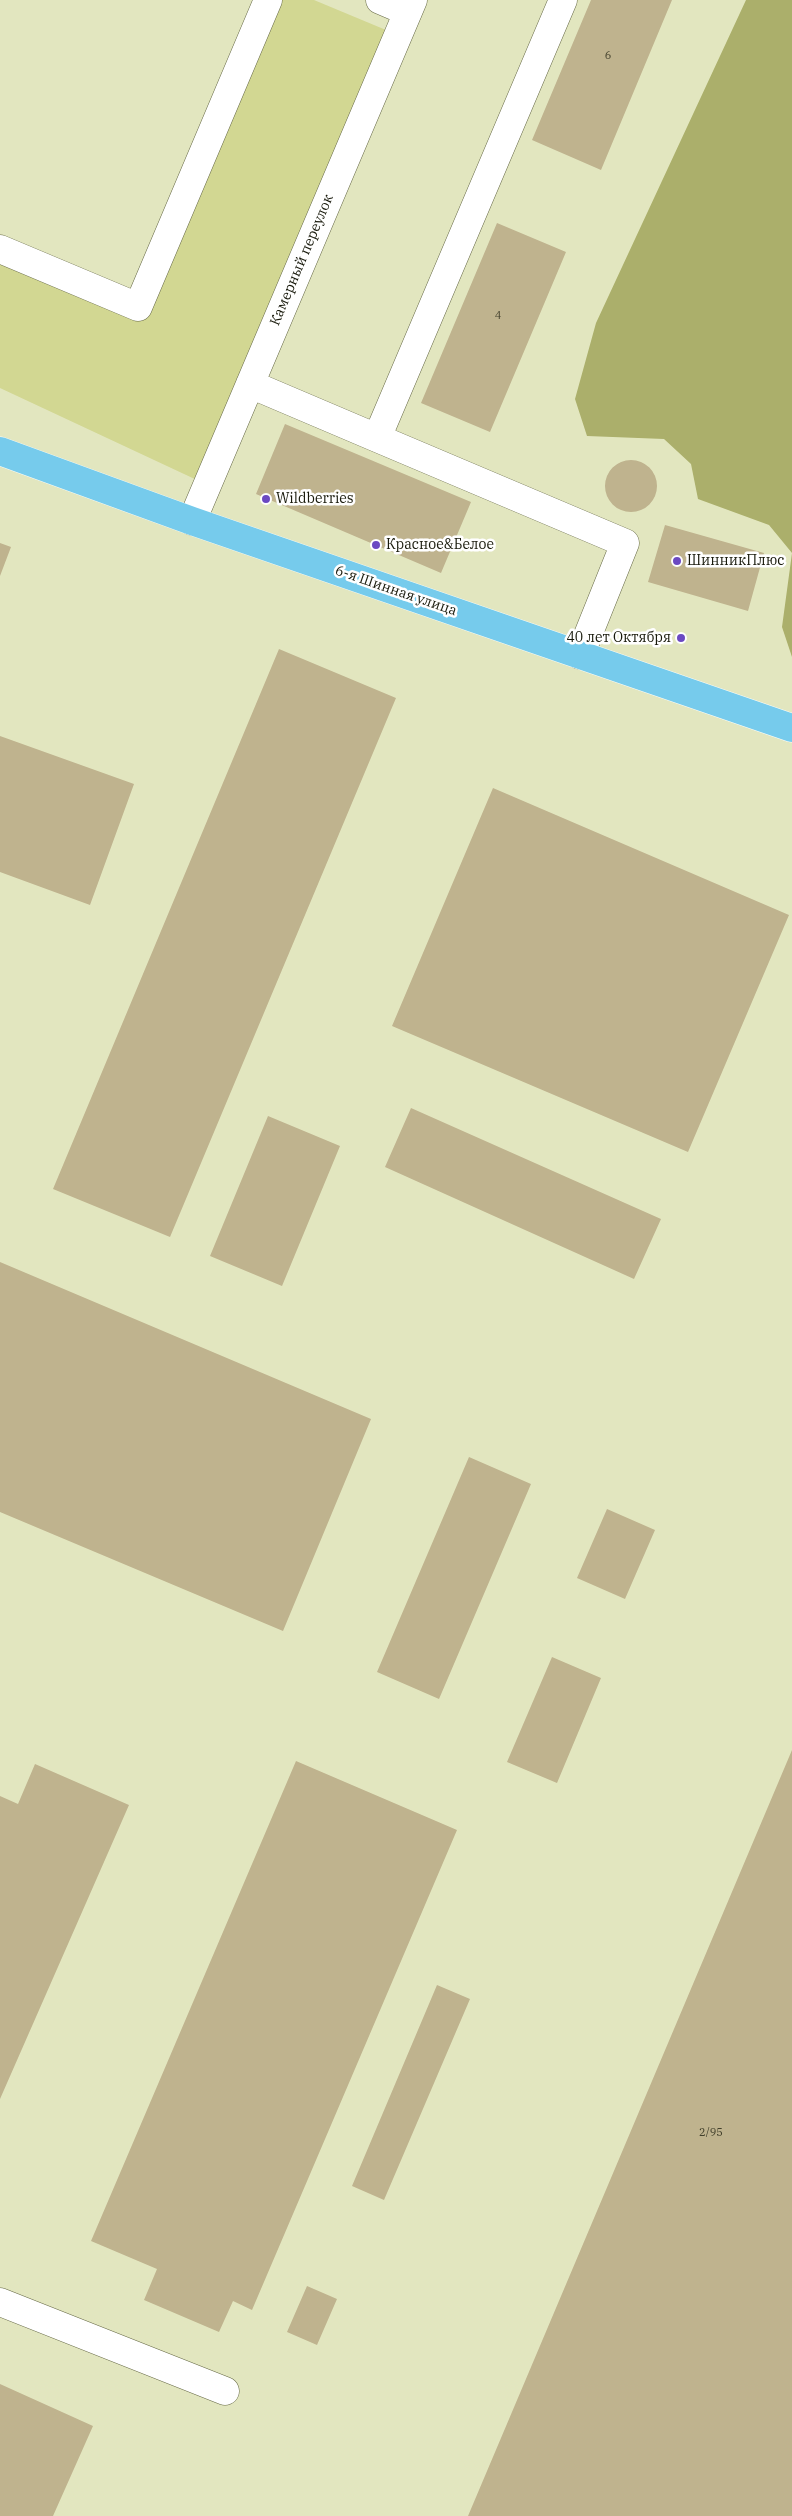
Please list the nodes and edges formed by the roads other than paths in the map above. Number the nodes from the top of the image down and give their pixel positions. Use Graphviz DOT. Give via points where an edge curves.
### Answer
graph roads {
  1 [pos="268,0"];
  2 [pos="380,0"];
  3 [pos="563,0"];
  4 [pos="410,6"];
  5 [pos="0,249"];
  6 [pos="250,384"];
  7 [pos="377,438"];
  8 [pos="0,451"];
  9 [pos="192,521"];
  10 [pos="580,654"];
  11 [pos="792,728"];
  12 [pos="0,2302"];
  13 [pos="225,2391"];
  1 -- 5 [label="street" via="138,307"];
  2 -- 4 [label="street"];
  3 -- 7 [label="street"];
  4 -- 6 [label="street, Камерный переулок"];
  6 -- 7 [label="street"];
  6 -- 9 [label="street, Камерный переулок"];
  7 -- 10 [label="street" via="625,543"];
  8 -- 9 [label="main road, 6-я Шинная улица"];
  9 -- 10 [label="main road, 6-я Шинная улица"];
  10 -- 11 [label="main road, 6-я Шинная улица"];
  12 -- 13 [label="street"];
}
